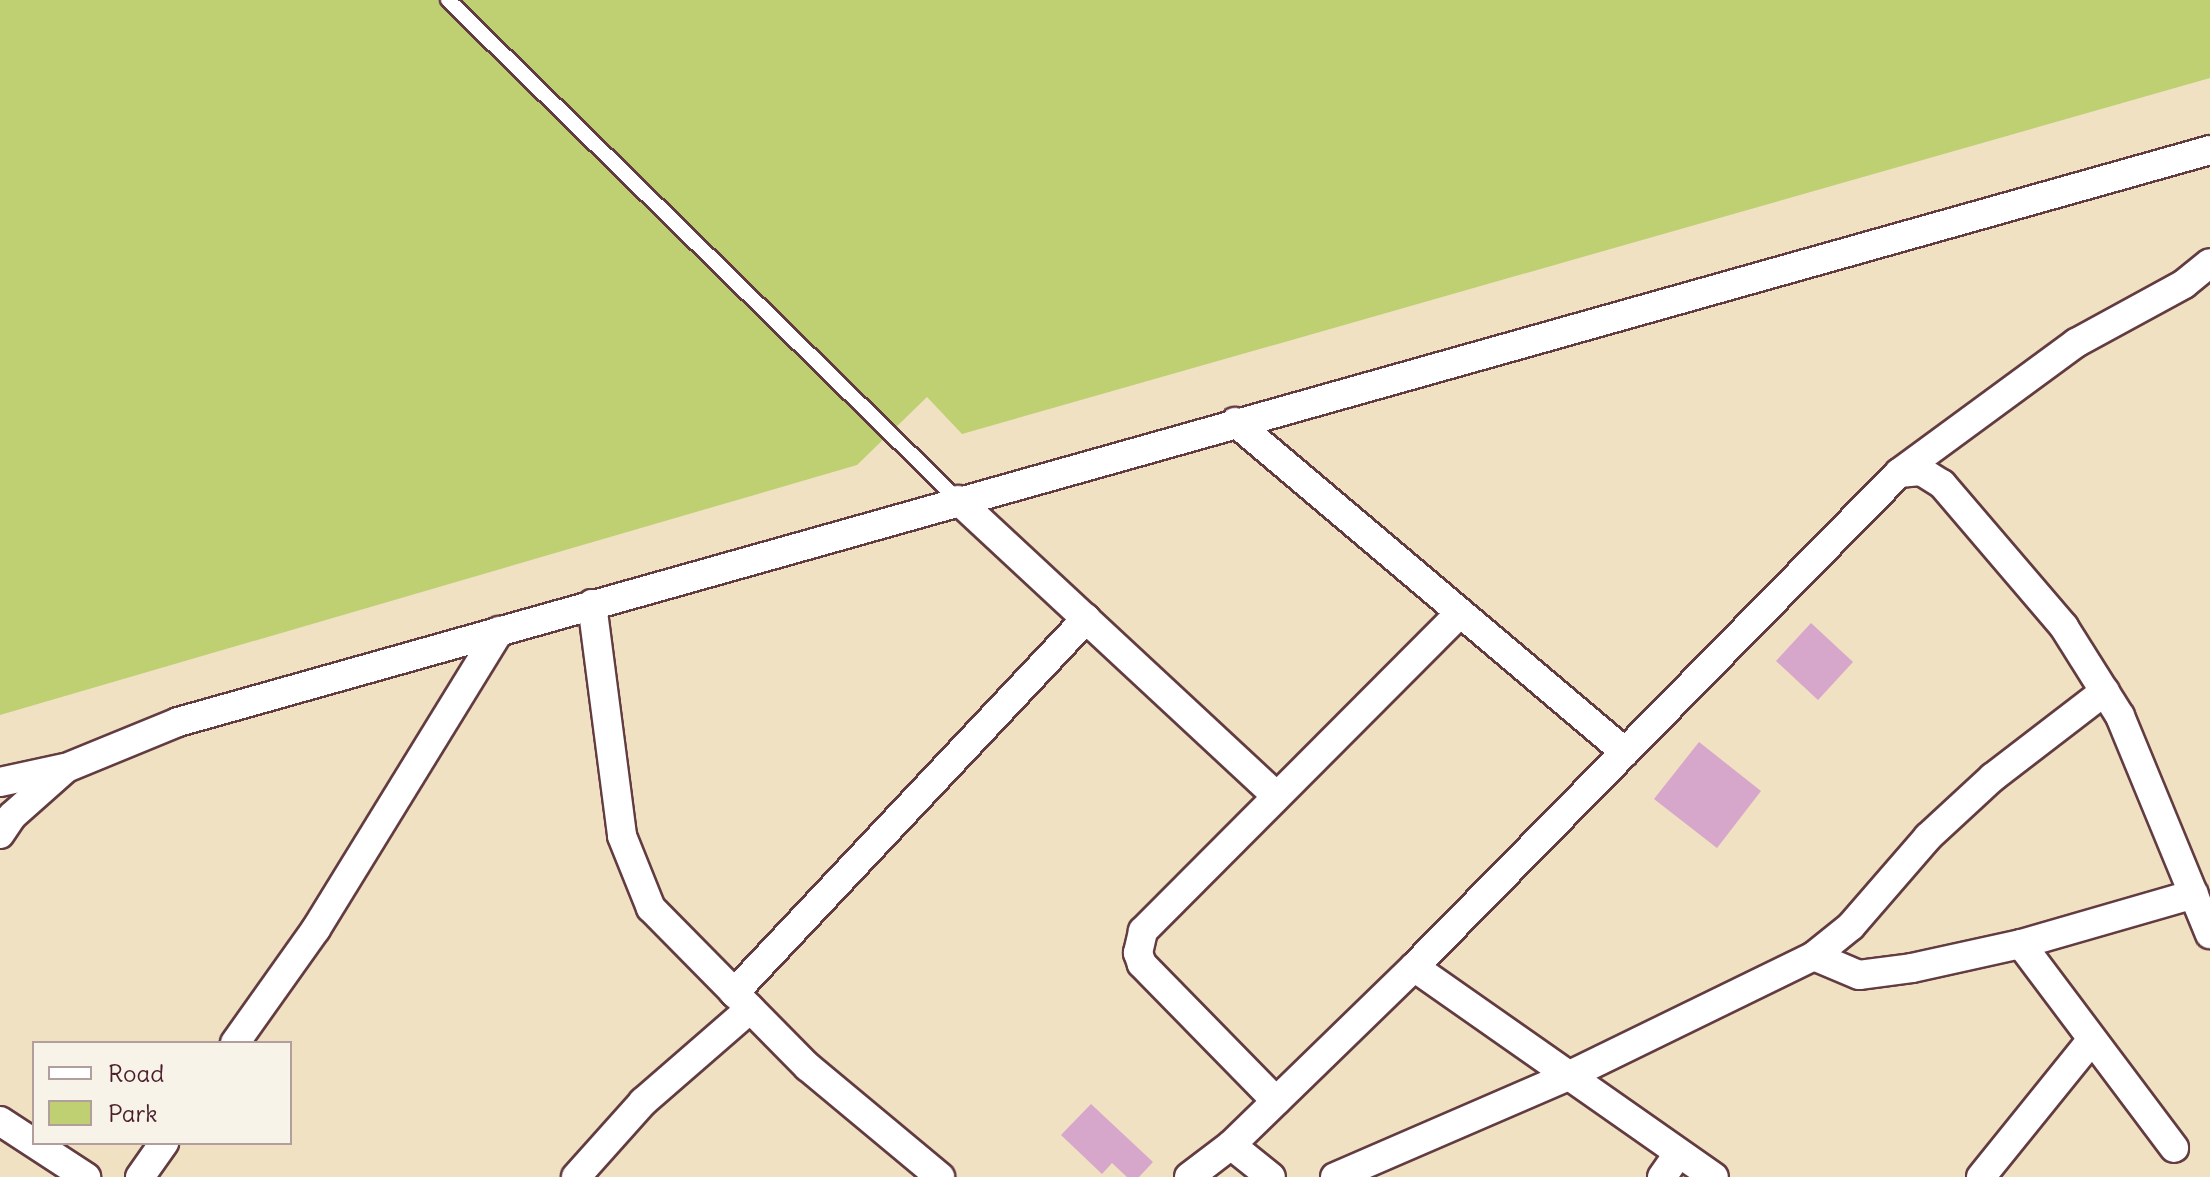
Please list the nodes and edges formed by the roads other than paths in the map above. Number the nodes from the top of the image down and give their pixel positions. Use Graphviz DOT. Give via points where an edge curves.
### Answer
graph roads {
  1 [pos="448,0"];
  2 [pos="2210,150"];
  3 [pos="2210,263"];
  4 [pos="1235,422"];
  5 [pos="1899,473"];
  6 [pos="958,500"];
  7 [pos="592,604"];
  8 [pos="1460,613"];
  9 [pos="1086,619"];
  10 [pos="499,631"];
  11 [pos="2105,691"];
  12 [pos="1625,752"];
  13 [pos="66,768"];
  14 [pos="0,782"];
  15 [pos="1277,796"];
  16 [pos="0,834"];
  17 [pos="2194,894"];
  18 [pos="2210,934"];
  19 [pos="2021,944"];
  20 [pos="1814,956"];
  21 [pos="1414,967"];
  22 [pos="742,1001"];
  23 [pos="236,1041"];
  24 [pos="2090,1042"];
  25 [pos="1568,1076"];
  26 [pos="1276,1101"];
  27 [pos="0,1121"];
  28 [pos="32,1142"];
  29 [pos="37,1145"];
  30 [pos="163,1145"];
  31 [pos="1231,1145"];
  32 [pos="2174,1148"];
  33 [pos="1670,1166"];
  34 [pos="86,1177"];
  35 [pos="140,1177"];
  36 [pos="576,1177"];
  37 [pos="940,1177"];
  38 [pos="1189,1177"];
  39 [pos="1271,1177"];
  40 [pos="1335,1177"];
  41 [pos="1714,1177"];
  42 [pos="1981,1177"];
  1 -- 6 [label="lane"];
  2 -- 4 [label="street"];
  3 -- 5 [label="street" via="2184,284 2076,343"];
  4 -- 6 [label="street"];
  4 -- 8 [label="street"];
  5 -- 11 [label="street" via="1921,471 1942,484 2064,627"];
  5 -- 12 [label="street"];
  6 -- 7 [label="street"];
  6 -- 9 [label="street"];
  7 -- 10 [label="street"];
  7 -- 22 [label="street" via="622,836 651,908"];
  8 -- 12 [label="street"];
  8 -- 15 [label="street"];
  9 -- 15 [label="street"];
  9 -- 22 [label="street"];
  10 -- 13 [label="street" via="178,722"];
  10 -- 23 [label="street" via="316,929"];
  11 -- 17 [label="street"];
  11 -- 20 [label="street" via="1993,777 1928,837 1851,926"];
  12 -- 21 [label="street"];
  13 -- 14 [label="street"];
  13 -- 16 [label="street" via="12,816"];
  15 -- 26 [label="street" via="1143,931 1138,953 1142,964"];
  17 -- 18 [label="street"];
  17 -- 19 [label="street"];
  19 -- 20 [label="street" via="1859,975"];
  19 -- 24 [label="street"];
  20 -- 25 [label="street"];
  21 -- 25 [label="street"];
  21 -- 26 [label="street"];
  22 -- 36 [label="street"];
  22 -- 37 [label="street" via="808,1067"];
  24 -- 32 [label="street"];
  24 -- 42 [label="street"];
  25 -- 33 [label="street"];
  25 -- 40 [label="street"];
  26 -- 31 [label="street"];
  27 -- 28 [label="street"];
  29 -- 34 [label="street"];
  30 -- 35 [label="street"];
  31 -- 38 [label="street"];
  31 -- 39 [label="street"];
  33 -- 41 [label="street"];
}
